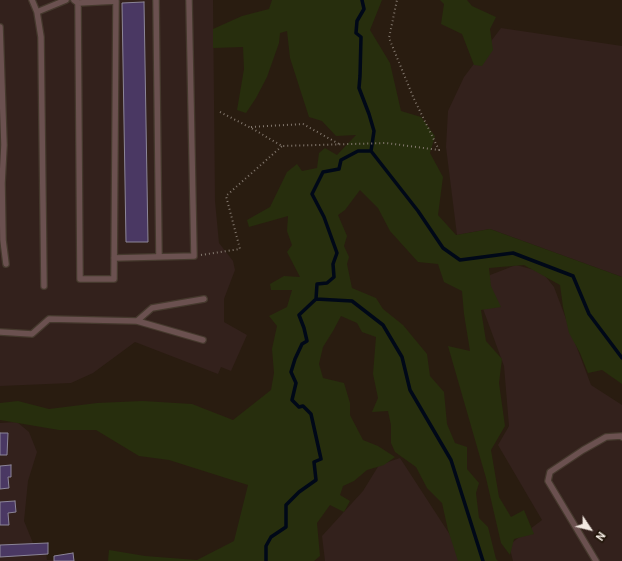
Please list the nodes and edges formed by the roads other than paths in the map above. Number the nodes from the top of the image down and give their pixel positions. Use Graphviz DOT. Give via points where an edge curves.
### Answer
graph roads {
  1 [pos="32,0"];
  2 [pos="66,0"];
  3 [pos="119,0"];
  4 [pos="156,0"];
  5 [pos="189,0"];
  6 [pos="76,1"];
  7 [pos="37,12"];
  8 [pos="0,27"];
  9 [pos="159,257"];
  10 [pos="114,258"];
  11 [pos="6,264"];
  12 [pos="44,286"];
  13 [pos="204,299"];
  14 [pos="137,321"];
  15 [pos="0,332"];
  16 [pos="203,340"];
  17 [pos="622,437"];
  18 [pos="596,561"];
  1 -- 7 [label="lane"];
  2 -- 7 [label="lane"];
  3 -- 6 [label="lane"];
  3 -- 10 [label="lane"];
  4 -- 9 [label="lane"];
  5 -- 9 [label="lane" via="194,256"];
  6 -- 10 [label="lane" via="80,279 114,279"];
  7 -- 12 [label="lane" via="41,37"];
  8 -- 11 [label="lane" via="4,145 3,240"];
  9 -- 10 [label="lane"];
  13 -- 14 [label="lane" via="152,308"];
  14 -- 15 [label="lane" via="49,319 32,334"];
  14 -- 16 [label="lane"];
  17 -- 18 [label="lane" via="606,437 550,472 549,476 548,481"];
}
